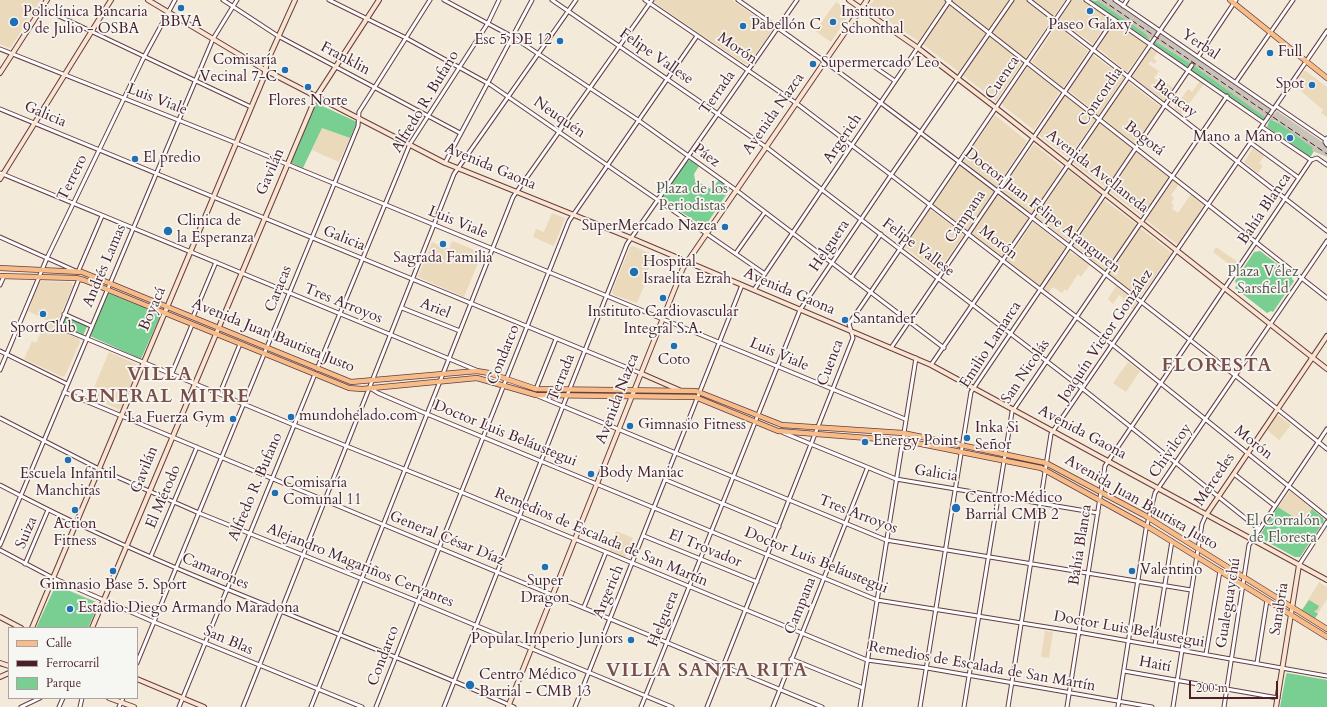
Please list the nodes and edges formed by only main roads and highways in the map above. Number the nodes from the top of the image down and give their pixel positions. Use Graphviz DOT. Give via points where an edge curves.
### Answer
graph roads {
  1 [pos="47,0"];
  2 [pos="111,0"];
  3 [pos="148,0"];
  4 [pos="295,0"];
  5 [pos="379,0"];
  6 [pos="849,0"];
  7 [pos="867,0"];
  8 [pos="1234,1"];
  9 [pos="861,8"];
  10 [pos="265,70"];
  11 [pos="0,73"];
  12 [pos="1327,78"];
  13 [pos="316,97"];
  14 [pos="1,174"];
  15 [pos="0,179"];
  16 [pos="686,262"];
  17 [pos="0,268"];
  18 [pos="2,276"];
  19 [pos="167,307"];
  20 [pos="164,314"];
  21 [pos="218,328"];
  22 [pos="215,334"];
  23 [pos="1327,336"];
  24 [pos="1312,357"];
  25 [pos="1327,369"];
  26 [pos="640,373"];
  27 [pos="634,390"];
  28 [pos="680,390"];
  29 [pos="630,397"];
  30 [pos="1206,514"];
  31 [pos="1298,565"];
  32 [pos="1327,580"];
  33 [pos="1292,608"];
  34 [pos="1291,615"];
  35 [pos="0,617"];
  36 [pos="19,627"];
  37 [pos="32,627"];
  38 [pos="92,627"];
  39 [pos="1327,629"];
  40 [pos="1327,637"];
  41 [pos="138,679"];
  42 [pos="121,702"];
  43 [pos="509,706"];
  44 [pos="134,707"];
  45 [pos="204,707"];
  46 [pos="1276,707"];
  1 -- 11 [label="main road"];
  2 -- 14 [label="main road"];
  3 -- 10 [label="main road, Avenida Gaona"];
  4 -- 10 [label="main road, Boyacá" via="266,62"];
  5 -- 13 [label="main road, Gavilán"];
  6 -- 9 [label="main road, Avenida Avellaneda"];
  7 -- 9 [label="main road, Avenida Nazca"];
  8 -- 12 [label="main road"];
  9 -- 16 [label="main road, Avenida Nazca"];
  9 -- 24 [label="main road, Avenida Avellaneda" via="958,78"];
  10 -- 13 [label="main road, Avenida Gaona"];
  10 -- 19 [label="main road, Boyacá"];
  13 -- 16 [label="main road, Avenida Gaona" via="445,163"];
  13 -- 21 [label="main road, Gavilán"];
  14 -- 15 [label="main road"];
  16 -- 26 [label="main road, Avenida Nazca"];
  16 -- 30 [label="main road, Avenida Gaona" via="916,358"];
  17 -- 19 [label="main road, Avenida Juan Bautista Justo" via="78,272"];
  18 -- 20 [label="main road, Avenida Juan Bautista Justo" via="79,279"];
  19 -- 20 [label="main road, Boyacá"];
  19 -- 21 [label="main road, Avenida Juan Bautista Justo"];
  20 -- 22 [label="main road, Avenida Juan Bautista Justo"];
  20 -- 37 [label="main road, Boyacá"];
  21 -- 22 [label="main road, Gavilán"];
  21 -- 27 [label="main road, Avenida Juan Bautista Justo" via="352,382 478,371 536,389"];
  22 -- 29 [label="main road, Avenida Juan Bautista Justo" via="349,388 477,378 536,395"];
  22 -- 38 [label="main road, Gavilán"];
  23 -- 24 [label="main road, Mercedes"];
  24 -- 25 [label="main road, Avenida Avellaneda"];
  24 -- 30 [label="main road, Mercedes"];
  26 -- 27 [label="main road, Avenida Nazca"];
  26 -- 28 [label="main road, Galicia"];
  27 -- 28 [label="main road, Avenida Juan Bautista Justo"];
  27 -- 29 [label="main road, Avenida Nazca"];
  28 -- 33 [label="main road, Avenida Juan Bautista Justo" via="700,392 782,425 903,433 1046,463 1148,518"];
  29 -- 34 [label="main road, Avenida Juan Bautista Justo" via="698,398 778,431 902,441 1045,470 1147,526"];
  29 -- 43 [label="main road, Avenida Nazca"];
  30 -- 31 [label="main road, Avenida Gaona"];
  31 -- 32 [label="main road, Avenida Gaona"];
  31 -- 33 [label="main road, Sanabria"];
  33 -- 34 [label="main road, Sanabria"];
  33 -- 39 [label="main road, Avenida Juan Bautista Justo"];
  34 -- 40 [label="main road, Avenida Juan Bautista Justo"];
  34 -- 46 [label="main road, Sanabria"];
  35 -- 36 [label="main road"];
  41 -- 45 [label="main road"];
  42 -- 44 [label="main road"];
}
